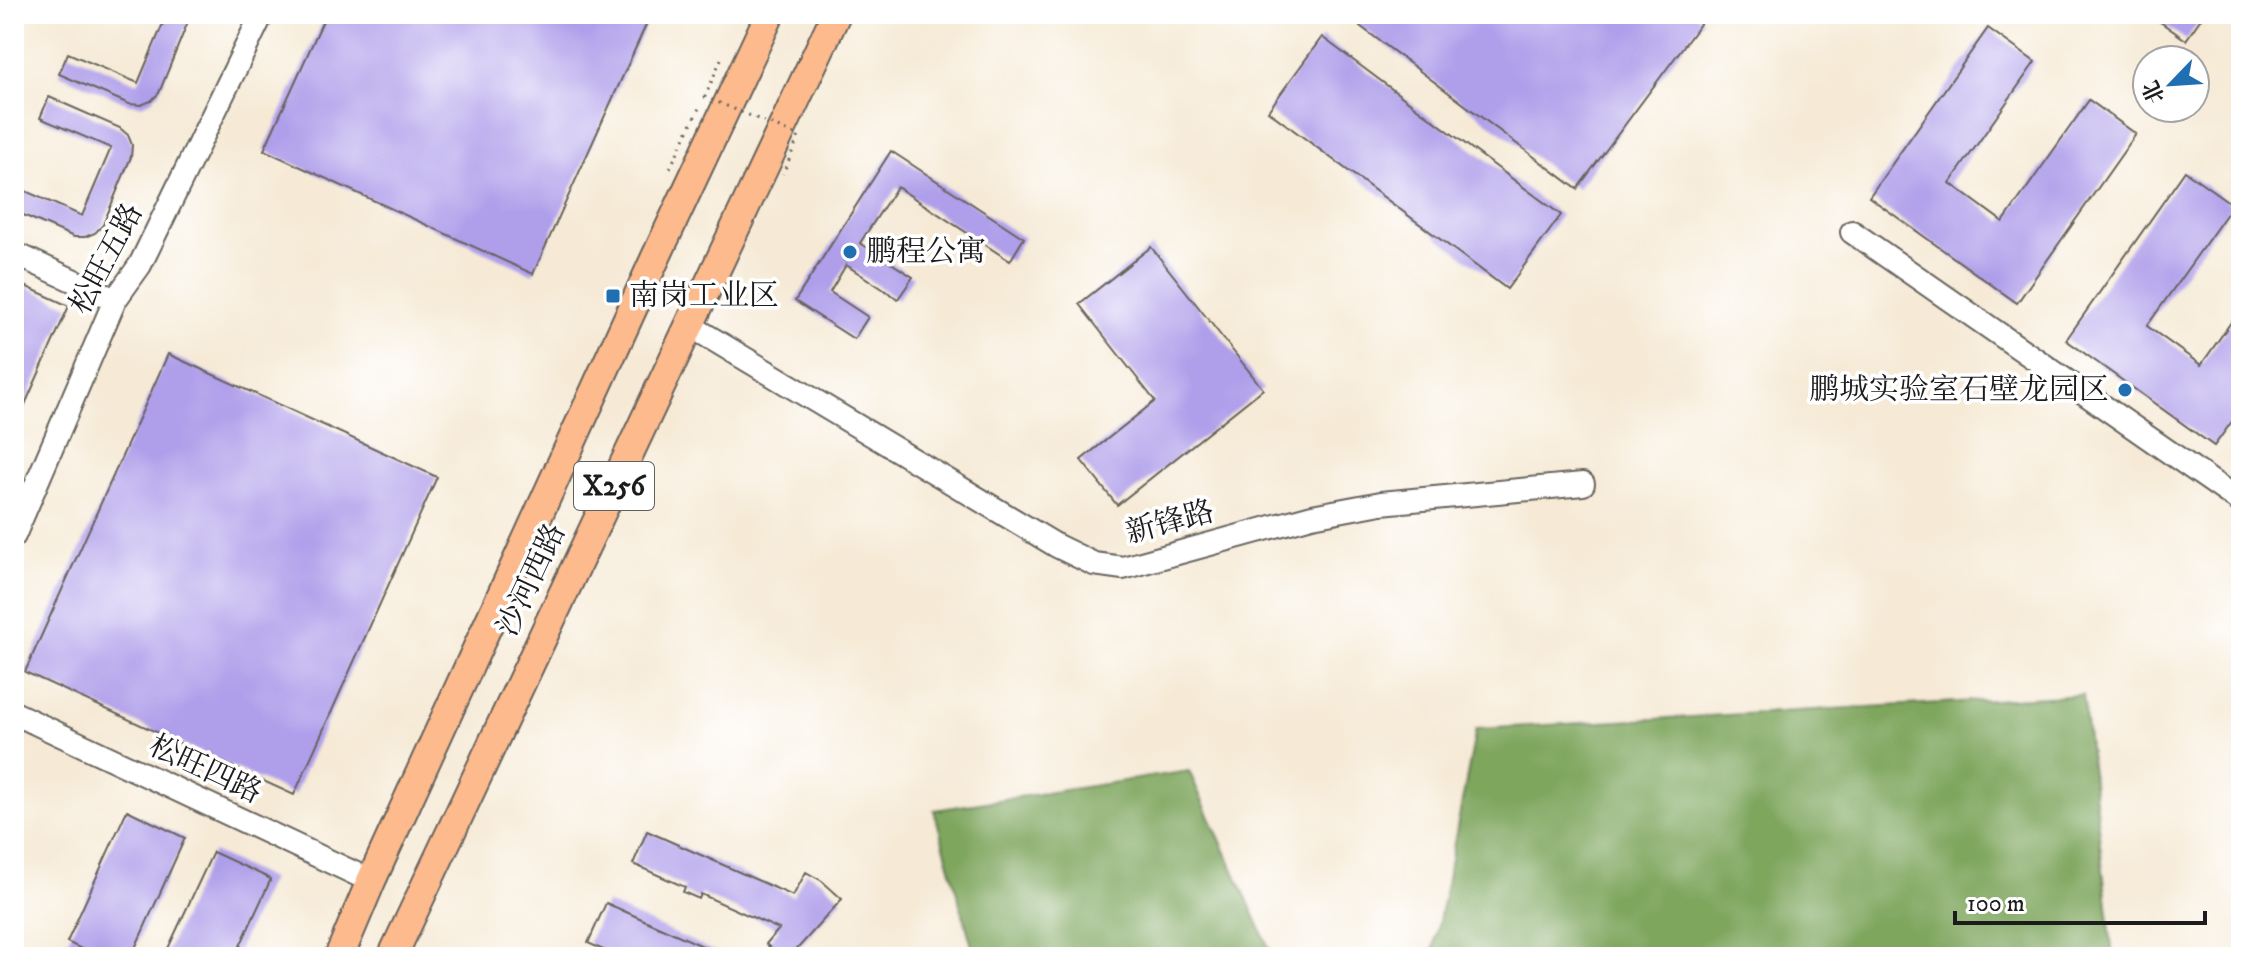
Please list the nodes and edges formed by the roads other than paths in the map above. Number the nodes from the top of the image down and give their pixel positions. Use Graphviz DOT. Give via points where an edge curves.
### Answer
graph roads {
  1 [pos="262,14"];
  2 [pos="770,14"];
  3 [pos="836,14"];
  4 [pos="1852,232"];
  5 [pos="14,253"];
  6 [pos="115,300"];
  7 [pos="689,325"];
  8 [pos="1583,484"];
  9 [pos="2241,502"];
  10 [pos="14,536"];
  11 [pos="14,713"];
  12 [pos="371,881"];
  13 [pos="339,957"];
  14 [pos="392,957"];
  1 -- 6 [label="street, 松旺五路" via="140,265"];
  2 -- 12 [label="main road, 沙河西路 / X256"];
  3 -- 7 [label="main road, 沙河西路 / X256"];
  4 -- 9 [label="street"];
  5 -- 6 [label="street"];
  6 -- 10 [label="street, 松旺五路"];
  7 -- 8 [label="street, 新锋路" via="1094,564 1123,568 1312,516 1381,503"];
  7 -- 14 [label="main road, 沙河西路 / X256"];
  11 -- 12 [label="street, 松旺四路"];
  12 -- 13 [label="main road, 沙河西路 / X256"];
}
